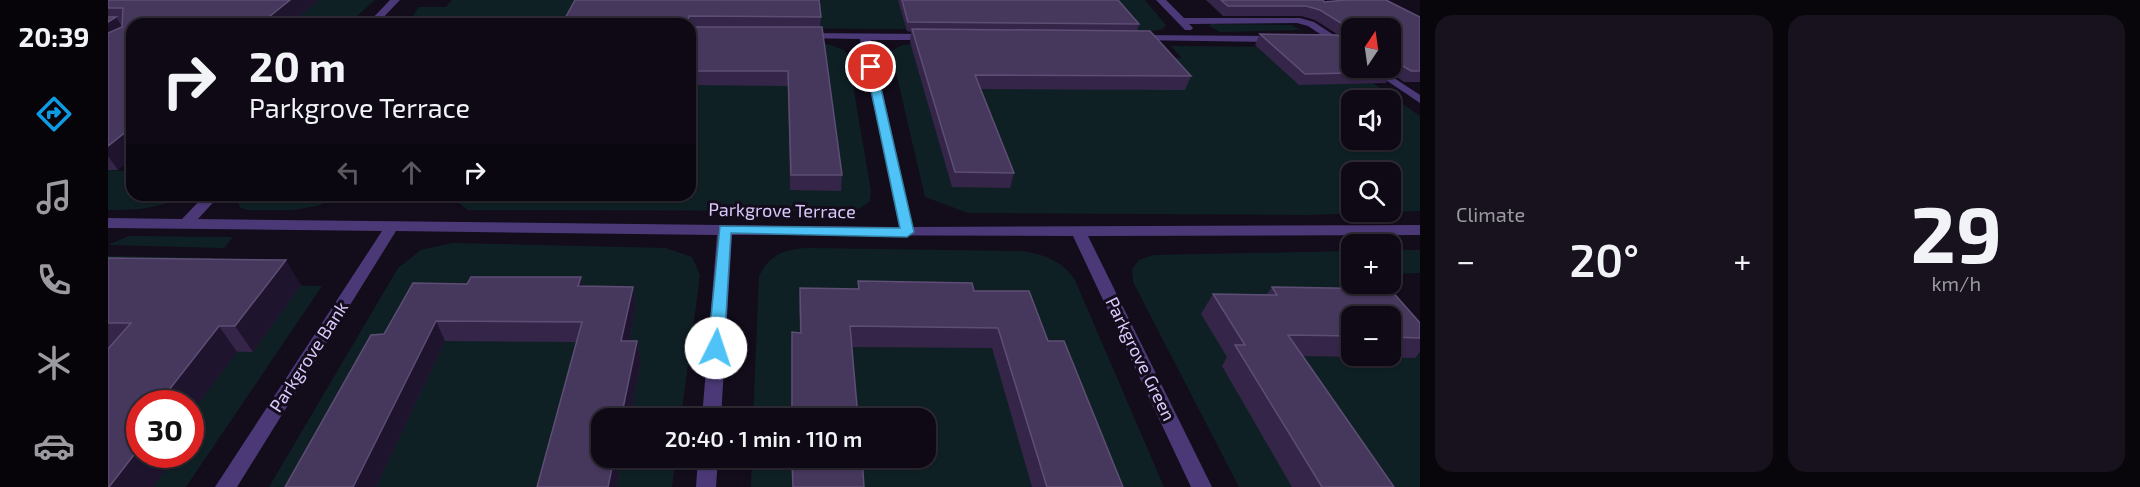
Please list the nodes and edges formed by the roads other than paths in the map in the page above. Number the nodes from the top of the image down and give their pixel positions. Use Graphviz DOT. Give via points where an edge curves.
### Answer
graph roads {
  1 [pos="395,0"];
  2 [pos="1161,0"];
  3 [pos="378,18"];
  4 [pos="1181,21"];
  5 [pos="795,36"];
  6 [pos="865,37"];
  7 [pos="937,37"];
  8 [pos="1128,38"];
  9 [pos="1199,39"];
  10 [pos="1288,39"];
  11 [pos="1311,39"];
  12 [pos="1333,40"];
  13 [pos="1341,45"];
  14 [pos="1388,78"];
  15 [pos="1420,100"];
  16 [pos="207,201"];
  17 [pos="108,223"];
  18 [pos="186,224"];
  19 [pos="392,226"];
  20 [pos="725,229"];
  21 [pos="1420,230"];
  22 [pos="1078,231"];
  23 [pos="907,232"];
  24 [pos="712,408"];
  25 [pos="707,468"];
  26 [pos="225,487"];
  27 [pos="706,487"];
  28 [pos="1202,487"];
  1 -- 3 [label="street"];
  2 -- 4 [label="street"];
  4 -- 9 [label="street"];
  4 -- 12 [label="street" via="1297,20 1311,24"];
  5 -- 6 [label="street"];
  6 -- 7 [label="street"];
  6 -- 23 [label="street"];
  8 -- 9 [label="street"];
  9 -- 10 [label="street"];
  11 -- 12 [label="street"];
  12 -- 13 [label="street"];
  14 -- 15 [label="street"];
  16 -- 18 [label="street"];
  17 -- 18 [label="street, Parkgrove Terrace"];
  18 -- 19 [label="street, Parkgrove Terrace"];
  19 -- 20 [label="street, Parkgrove Terrace"];
  19 -- 26 [label="street, Parkgrove Bank"];
  20 -- 23 [label="street, Parkgrove Terrace"];
  20 -- 24 [label="street"];
  21 -- 22 [label="street, Parkgrove Terrace"];
  22 -- 23 [label="street, Parkgrove Terrace"];
  22 -- 28 [label="street, Parkgrove Green"];
  25 -- 27 [label="street"];
}
